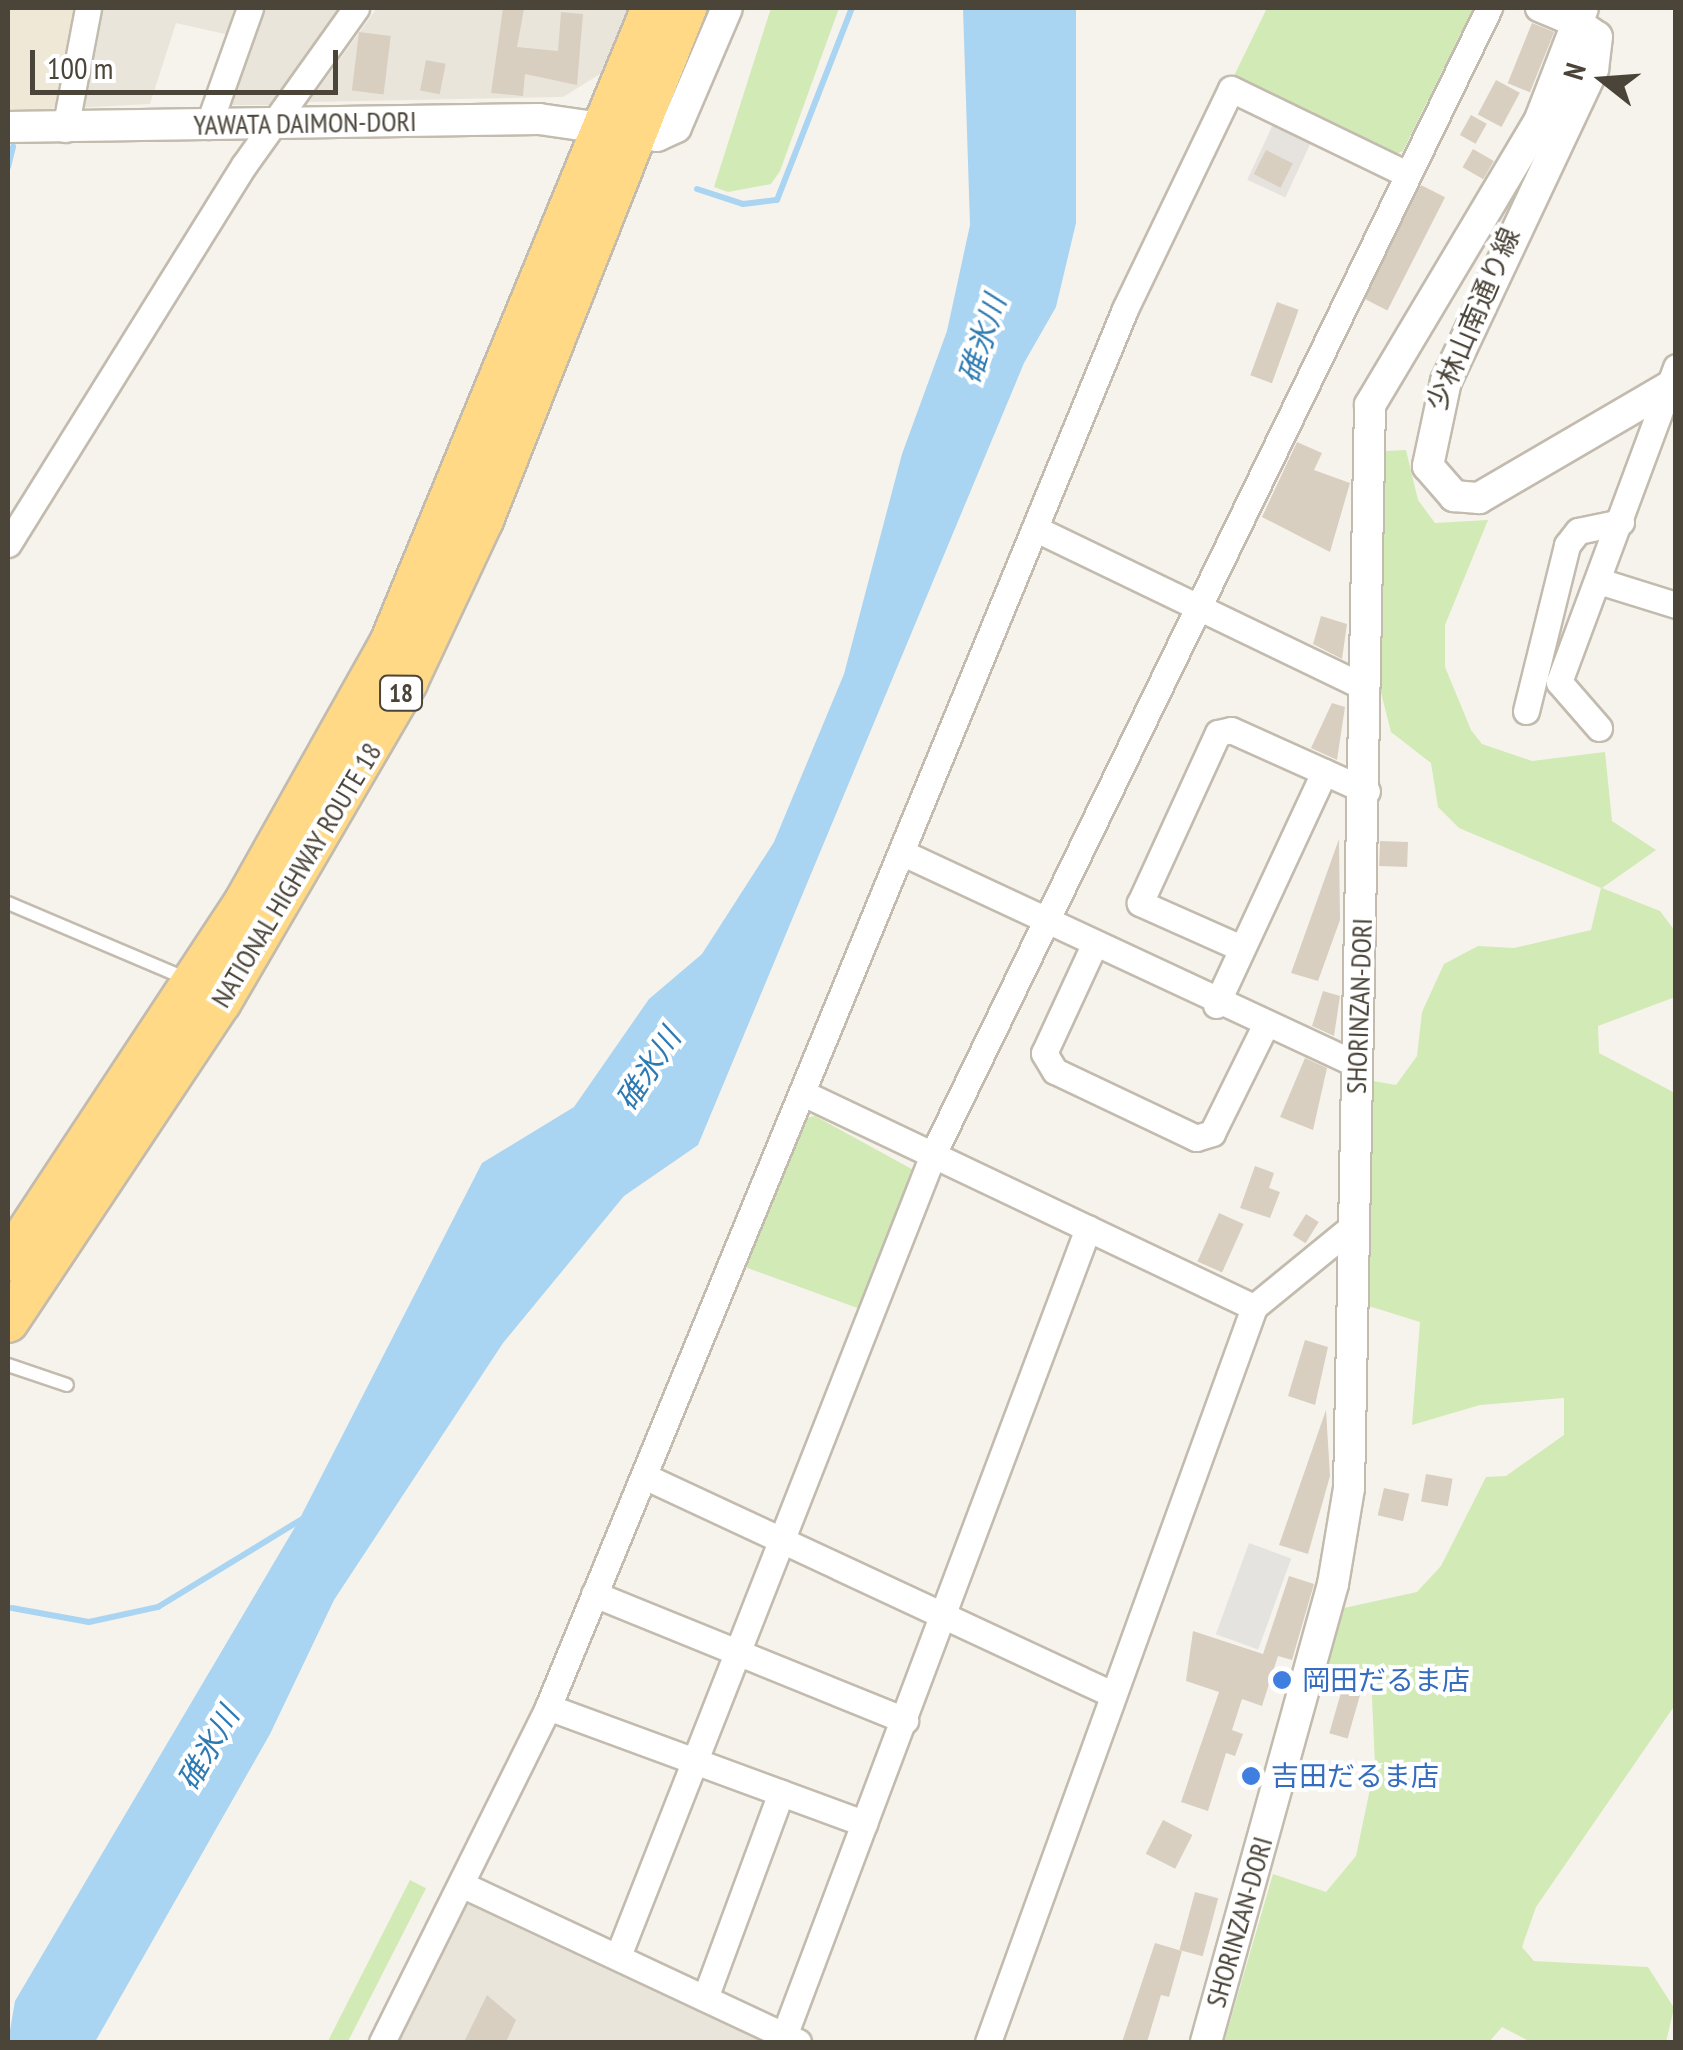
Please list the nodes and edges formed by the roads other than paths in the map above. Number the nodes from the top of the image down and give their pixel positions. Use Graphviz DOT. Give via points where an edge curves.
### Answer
graph roads {
  1 [pos="88,8"];
  2 [pos="250,8"];
  3 [pos="356,8"];
  4 [pos="652,8"];
  5 [pos="686,8"];
  6 [pos="727,8"];
  7 [pos="1489,8"];
  8 [pos="1538,8"];
  9 [pos="1582,17"];
  10 [pos="208,126"];
  11 [pos="276,126"];
  12 [pos="8,127"];
  13 [pos="64,129"];
  14 [pos="618,134"];
  15 [pos="1405,173"];
  16 [pos="571,305"];
  17 [pos="1671,381"];
  18 [pos="478,441"];
  19 [pos="1621,522"];
  20 [pos="1036,529"];
  21 [pos="8,544"];
  22 [pos="1602,582"];
  23 [pos="1676,605"];
  24 [pos="442,606"];
  25 [pos="1192,608"];
  26 [pos="1366,688"];
  27 [pos="1526,711"];
  28 [pos="1599,728"];
  29 [pos="336,746"];
  30 [pos="1324,772"];
  31 [pos="1367,791"];
  32 [pos="902,853"];
  33 [pos="8,903"];
  34 [pos="1044,922"];
  35 [pos="1094,945"];
  36 [pos="1241,948"];
  37 [pos="207,992"];
  38 [pos="1216,1005"];
  39 [pos="1264,1028"];
  40 [pos="1358,1065"];
  41 [pos="805,1094"];
  42 [pos="934,1152"];
  43 [pos="1088,1228"];
  44 [pos="1348,1230"];
  45 [pos="8,1262"];
  46 [pos="1254,1308"];
  47 [pos="8,1322"];
  48 [pos="8,1365"];
  49 [pos="67,1385"];
  50 [pos="644,1476"];
  51 [pos="782,1539"];
  52 [pos="594,1594"];
  53 [pos="944,1615"];
  54 [pos="736,1650"];
  55 [pos="1112,1694"];
  56 [pos="548,1707"];
  57 [pos="905,1720"];
  58 [pos="695,1760"];
  59 [pos="781,1793"];
  60 [pos="864,1823"];
  61 [pos="462,1885"];
  62 [pos="618,1956"];
  63 [pos="705,1998"];
  64 [pos="791,2039"];
  65 [pos="382,2042"];
  66 [pos="988,2042"];
  67 [pos="1206,2042"];
  1 -- 13 [label="street"];
  2 -- 10 [label="street"];
  3 -- 11 [label="street"];
  4 -- 14 [label="highway, NATIONAL HIGHWAY ROUTE 18 / 18"];
  5 -- 14 [label="highway, NATIONAL HIGHWAY ROUTE 18 / 18"];
  6 -- 14 [label="street" via="676,127"];
  7 -- 15 [label="street"];
  8 -- 9 [label="street"];
  9 -- 17 [label="street, 少林山南通り線" via="1597,37 1593,69 1516,215 1446,381 1428,466 1454,496 1479,498"];
  9 -- 26 [label="street, SHORINZAN-DORI" via="1539,122 1370,405"];
  10 -- 11 [label="street, YAWATA DAIMON-DORI"];
  10 -- 13 [label="street, YAWATA DAIMON-DORI"];
  11 -- 14 [label="street, YAWATA DAIMON-DORI" via="538,119"];
  11 -- 21 [label="street"];
  12 -- 13 [label="street, YAWATA DAIMON-DORI"];
  14 -- 16 [label="highway, NATIONAL HIGHWAY ROUTE 18 / 18"];
  14 -- 18 [label="highway, NATIONAL HIGHWAY ROUTE 18 / 18"];
  15 -- 20 [label="street" via="1231,89 1125,309"];
  15 -- 25 [label="street"];
  16 -- 18 [label="lane" via="532,359 500,442"];
  16 -- 24 [label="highway, NATIONAL HIGHWAY ROUTE 18 / 18"];
  17 -- 19 [label="street"];
  18 -- 29 [label="highway, NATIONAL HIGHWAY ROUTE 18 / 18"];
  19 -- 22 [label="street"];
  19 -- 27 [label="street" via="1578,531 1567,545"];
  20 -- 25 [label="street"];
  20 -- 32 [label="street"];
  22 -- 23 [label="street"];
  22 -- 28 [label="street" via="1559,682"];
  24 -- 29 [label="lane" via="404,652 354,748"];
  24 -- 37 [label="highway, NATIONAL HIGHWAY ROUTE 18 / 18" via="367,760"];
  25 -- 26 [label="street"];
  25 -- 34 [label="street"];
  26 -- 31 [label="street, SHORINZAN-DORI"];
  29 -- 37 [label="highway, NATIONAL HIGHWAY ROUTE 18 / 18"];
  30 -- 31 [label="street"];
  30 -- 36 [label="street"];
  30 -- 36 [label="street" via="1232,730 1218,733 1140,903"];
  31 -- 40 [label="street, SHORINZAN-DORI"];
  32 -- 34 [label="street"];
  32 -- 41 [label="street"];
  33 -- 37 [label="lane"];
  34 -- 35 [label="street"];
  34 -- 42 [label="street"];
  35 -- 38 [label="street"];
  35 -- 39 [label="street" via="1044,1053 1055,1071 1196,1138 1212,1133"];
  36 -- 38 [label="street"];
  37 -- 45 [label="highway, NATIONAL HIGHWAY ROUTE 18 / 18"];
  37 -- 47 [label="highway, NATIONAL HIGHWAY ROUTE 18 / 18"];
  38 -- 39 [label="street"];
  39 -- 40 [label="street"];
  40 -- 44 [label="street, SHORINZAN-DORI"];
  41 -- 42 [label="street"];
  41 -- 50 [label="street"];
  42 -- 43 [label="street"];
  42 -- 51 [label="street"];
  43 -- 46 [label="street"];
  43 -- 53 [label="street"];
  44 -- 46 [label="street"];
  44 -- 67 [label="street, SHORINZAN-DORI" via="1349,1488 1333,1584"];
  46 -- 55 [label="street"];
  48 -- 49 [label="lane"];
  50 -- 51 [label="street"];
  50 -- 52 [label="street"];
  51 -- 53 [label="street"];
  51 -- 54 [label="street"];
  52 -- 54 [label="street"];
  52 -- 56 [label="street"];
  53 -- 55 [label="street"];
  53 -- 57 [label="street"];
  54 -- 57 [label="street"];
  54 -- 58 [label="street"];
  55 -- 66 [label="street"];
  56 -- 58 [label="street"];
  56 -- 61 [label="street"];
  57 -- 60 [label="street"];
  58 -- 59 [label="street"];
  58 -- 62 [label="street"];
  59 -- 60 [label="street"];
  59 -- 63 [label="street"];
  60 -- 64 [label="street"];
  61 -- 62 [label="street"];
  61 -- 65 [label="street"];
  62 -- 63 [label="street"];
  63 -- 64 [label="street"];
}
